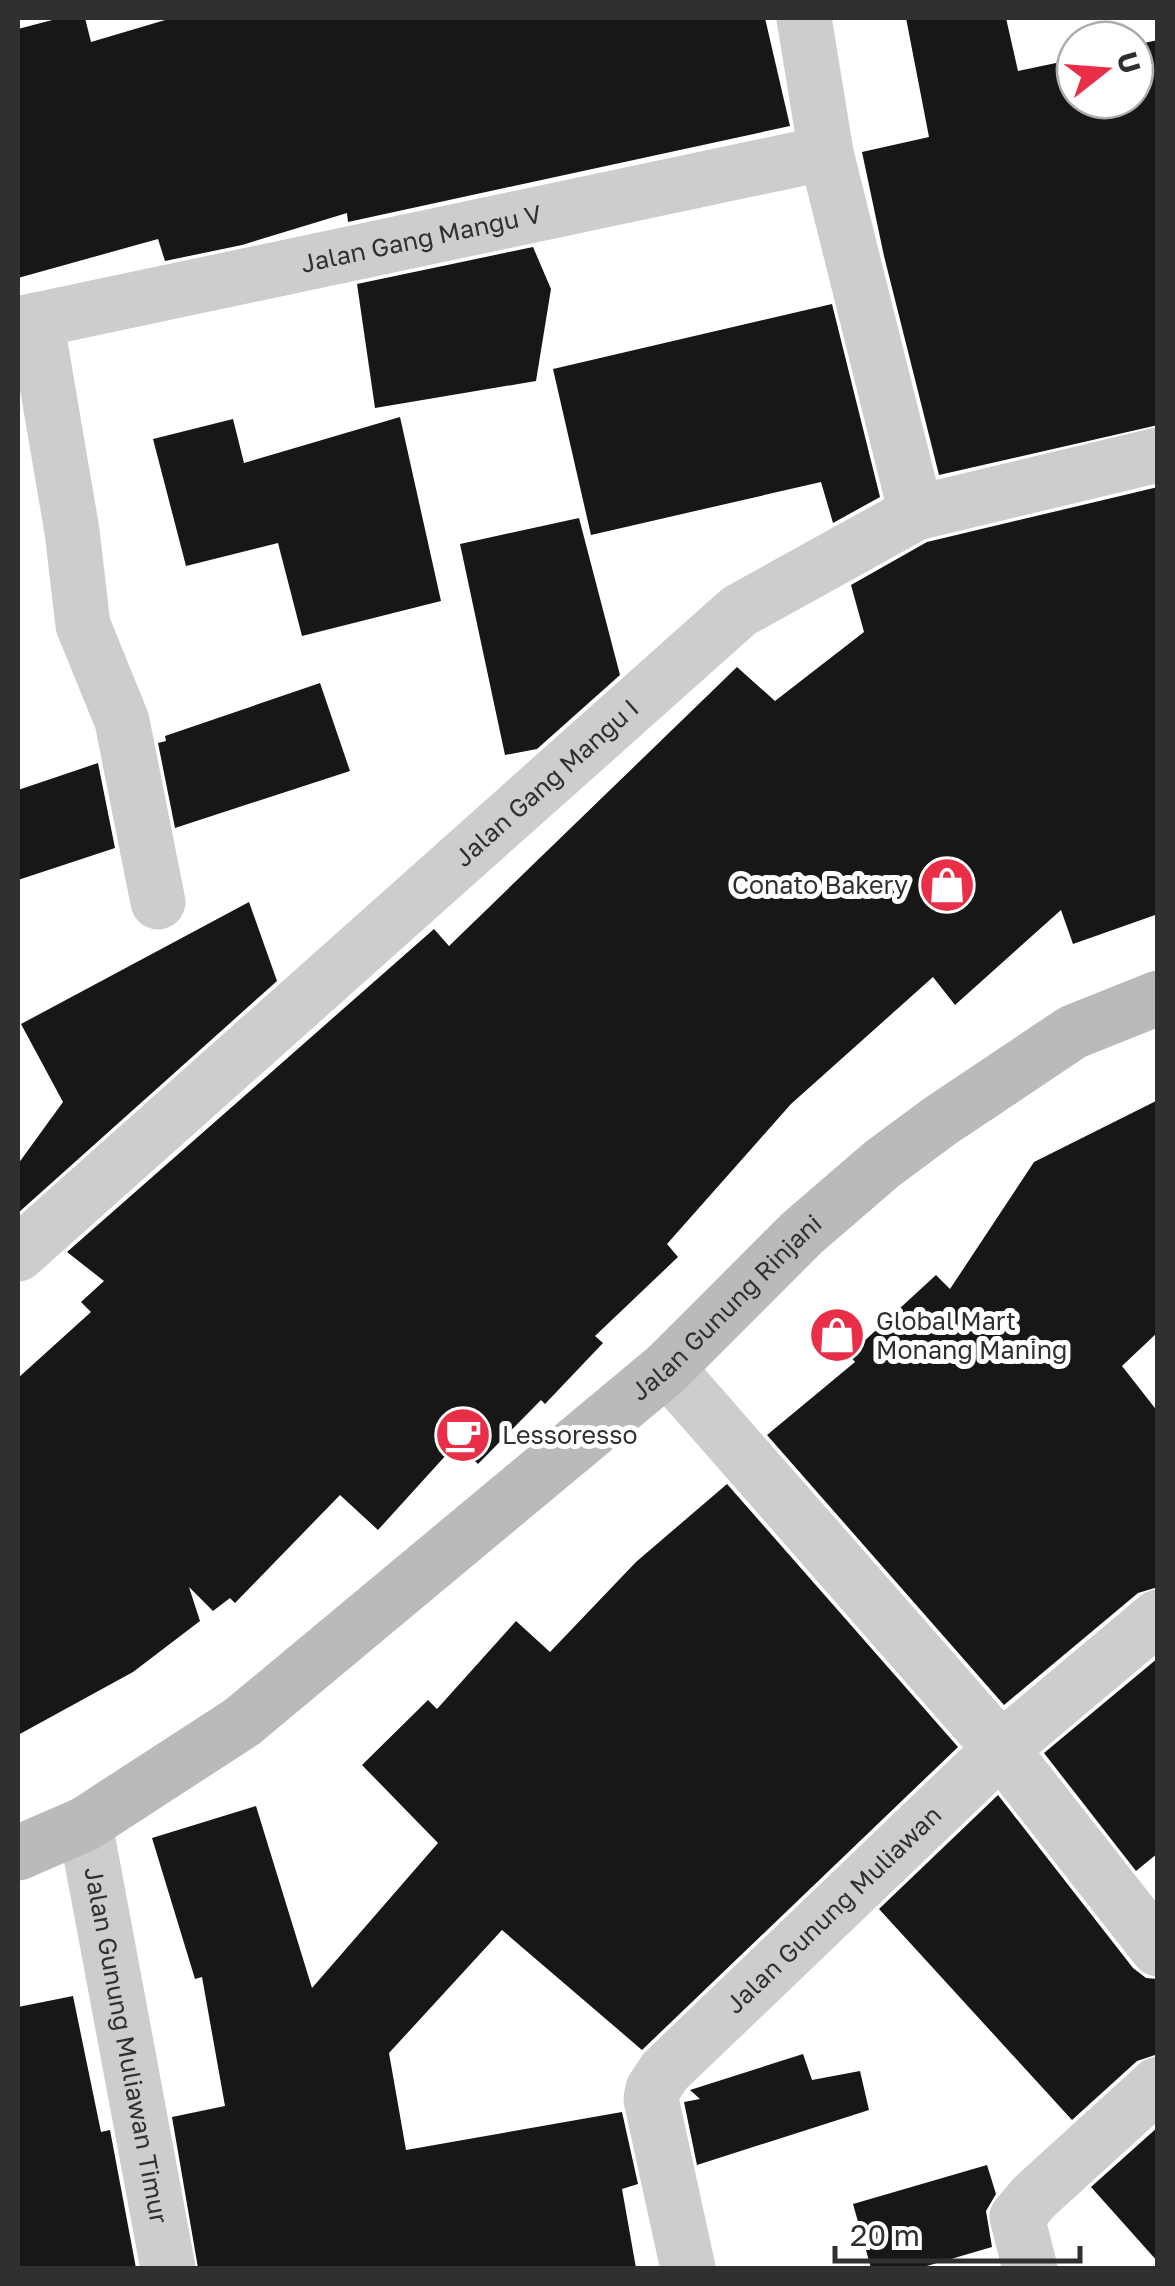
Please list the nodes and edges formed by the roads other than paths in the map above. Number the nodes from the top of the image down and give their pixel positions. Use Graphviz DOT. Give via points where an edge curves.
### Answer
graph roads {
  1 [pos="804,18"];
  2 [pos="826,153"];
  3 [pos="27,322"];
  4 [pos="1158,455"];
  5 [pos="916,513"];
  6 [pos="158,902"];
  7 [pos="1158,998"];
  8 [pos="18,1254"];
  9 [pos="667,1368"];
  10 [pos="1158,1616"];
  11 [pos="1001,1749"];
  12 [pos="86,1824"];
  13 [pos="18,1853"];
  14 [pos="1158,1949"];
  15 [pos="1158,2084"];
  16 [pos="168,2268"];
  17 [pos="688,2268"];
  18 [pos="1030,2268"];
  1 -- 2 [label="street"];
  2 -- 3 [label="street, Jalan Gang Mangu V"];
  2 -- 5 [label="street"];
  3 -- 6 [label="street" via="72,531 83,625 122,721"];
  4 -- 5 [label="street, Jalan Gang Mangu I"];
  5 -- 8 [label="street, Jalan Gang Mangu I" via="739,611"];
  7 -- 9 [label="street, Jalan Gunung Rinjani" via="1074,1032 882,1164 802,1233"];
  9 -- 11 [label="street"];
  9 -- 12 [label="street, Jalan Gunung Rinjani" via="242,1722"];
  10 -- 11 [label="street, Jalan Gunung Muliawan"];
  11 -- 14 [label="street"];
  11 -- 17 [label="street, Jalan Gunung Muliawan" via="653,2088 650,2099"];
  12 -- 13 [label="street, Jalan Gunung Rinjani"];
  12 -- 16 [label="street, Jalan Gunung Muliawan Timur"];
  15 -- 18 [label="street" via="1017,2217"];
}
